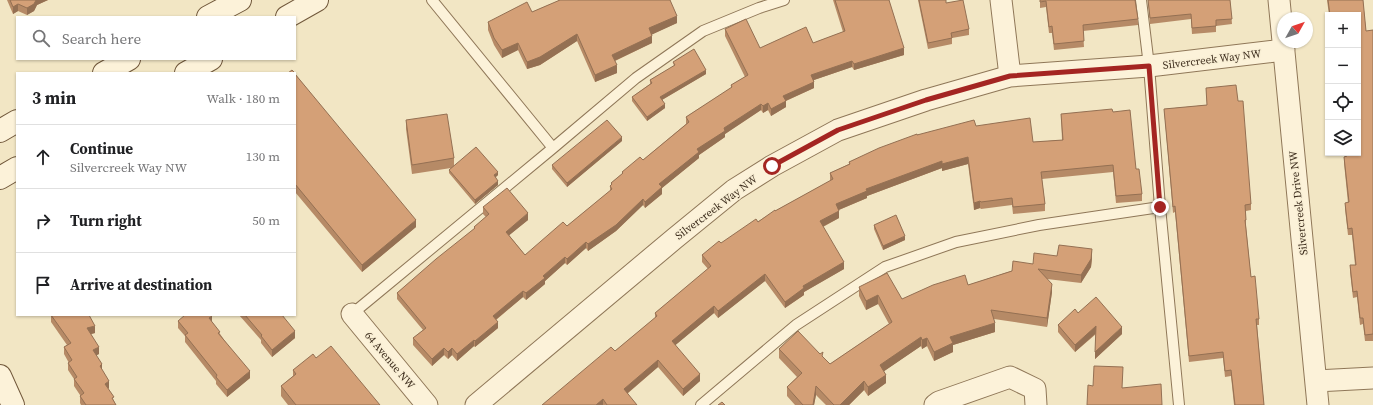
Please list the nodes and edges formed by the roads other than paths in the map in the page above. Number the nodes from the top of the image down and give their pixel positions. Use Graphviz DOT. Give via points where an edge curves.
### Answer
graph roads {
  1 [pos="240,0"];
  2 [pos="317,0"];
  3 [pos="432,0"];
  4 [pos="784,0"];
  5 [pos="1001,0"];
  6 [pos="1141,0"];
  7 [pos="1279,0"];
  8 [pos="210,16"];
  9 [pos="289,16"];
  10 [pos="1284,50"];
  11 [pos="127,60"];
  12 [pos="209,60"];
  13 [pos="1149,66"];
  14 [pos="106,72"];
  15 [pos="188,72"];
  16 [pos="1010,76"];
  17 [pos="16,122"];
  18 [pos="0,131"];
  19 [pos="553,148"];
  20 [pos="16,169"];
  21 [pos="0,178"];
  22 [pos="1160,207"];
  23 [pos="352,314"];
  24 [pos="0,376"];
  25 [pos="1373,378"];
  26 [pos="1316,381"];
  27 [pos="13,405"];
  28 [pos="428,405"];
  29 [pos="476,405"];
  30 [pos="701,405"];
  31 [pos="935,405"];
  32 [pos="1036,405"];
  33 [pos="1179,405"];
  34 [pos="1318,405"];
  1 -- 8 [label="main road"];
  2 -- 9 [label="main road"];
  3 -- 19 [label="lane"];
  4 -- 19 [label="lane" via="703,31 636,78"];
  5 -- 16 [label="street"];
  6 -- 13 [label="lane"];
  7 -- 10 [label="street, Silvercreek Drive NW"];
  10 -- 13 [label="street, Silvercreek Way NW"];
  10 -- 26 [label="street, Silvercreek Drive NW"];
  11 -- 14 [label="main road"];
  12 -- 15 [label="main road"];
  13 -- 16 [label="street, Silvercreek Way NW"];
  13 -- 22 [label="lane"];
  16 -- 29 [label="street, Silvercreek Way NW" via="926,100 838,130 772,166 734,190"];
  17 -- 18 [label="main road"];
  19 -- 23 [label="lane"];
  20 -- 21 [label="main road"];
  22 -- 30 [label="lane" via="1039,225 956,242 885,267 796,325"];
  22 -- 33 [label="lane"];
  23 -- 28 [label="street, 64 Avenue NW"];
  24 -- 27 [label="main road"];
  25 -- 26 [label="street"];
  26 -- 34 [label="street, Silvercreek Drive NW"];
  31 -- 32 [label="street" via="1010,376 1035,390"];
}
